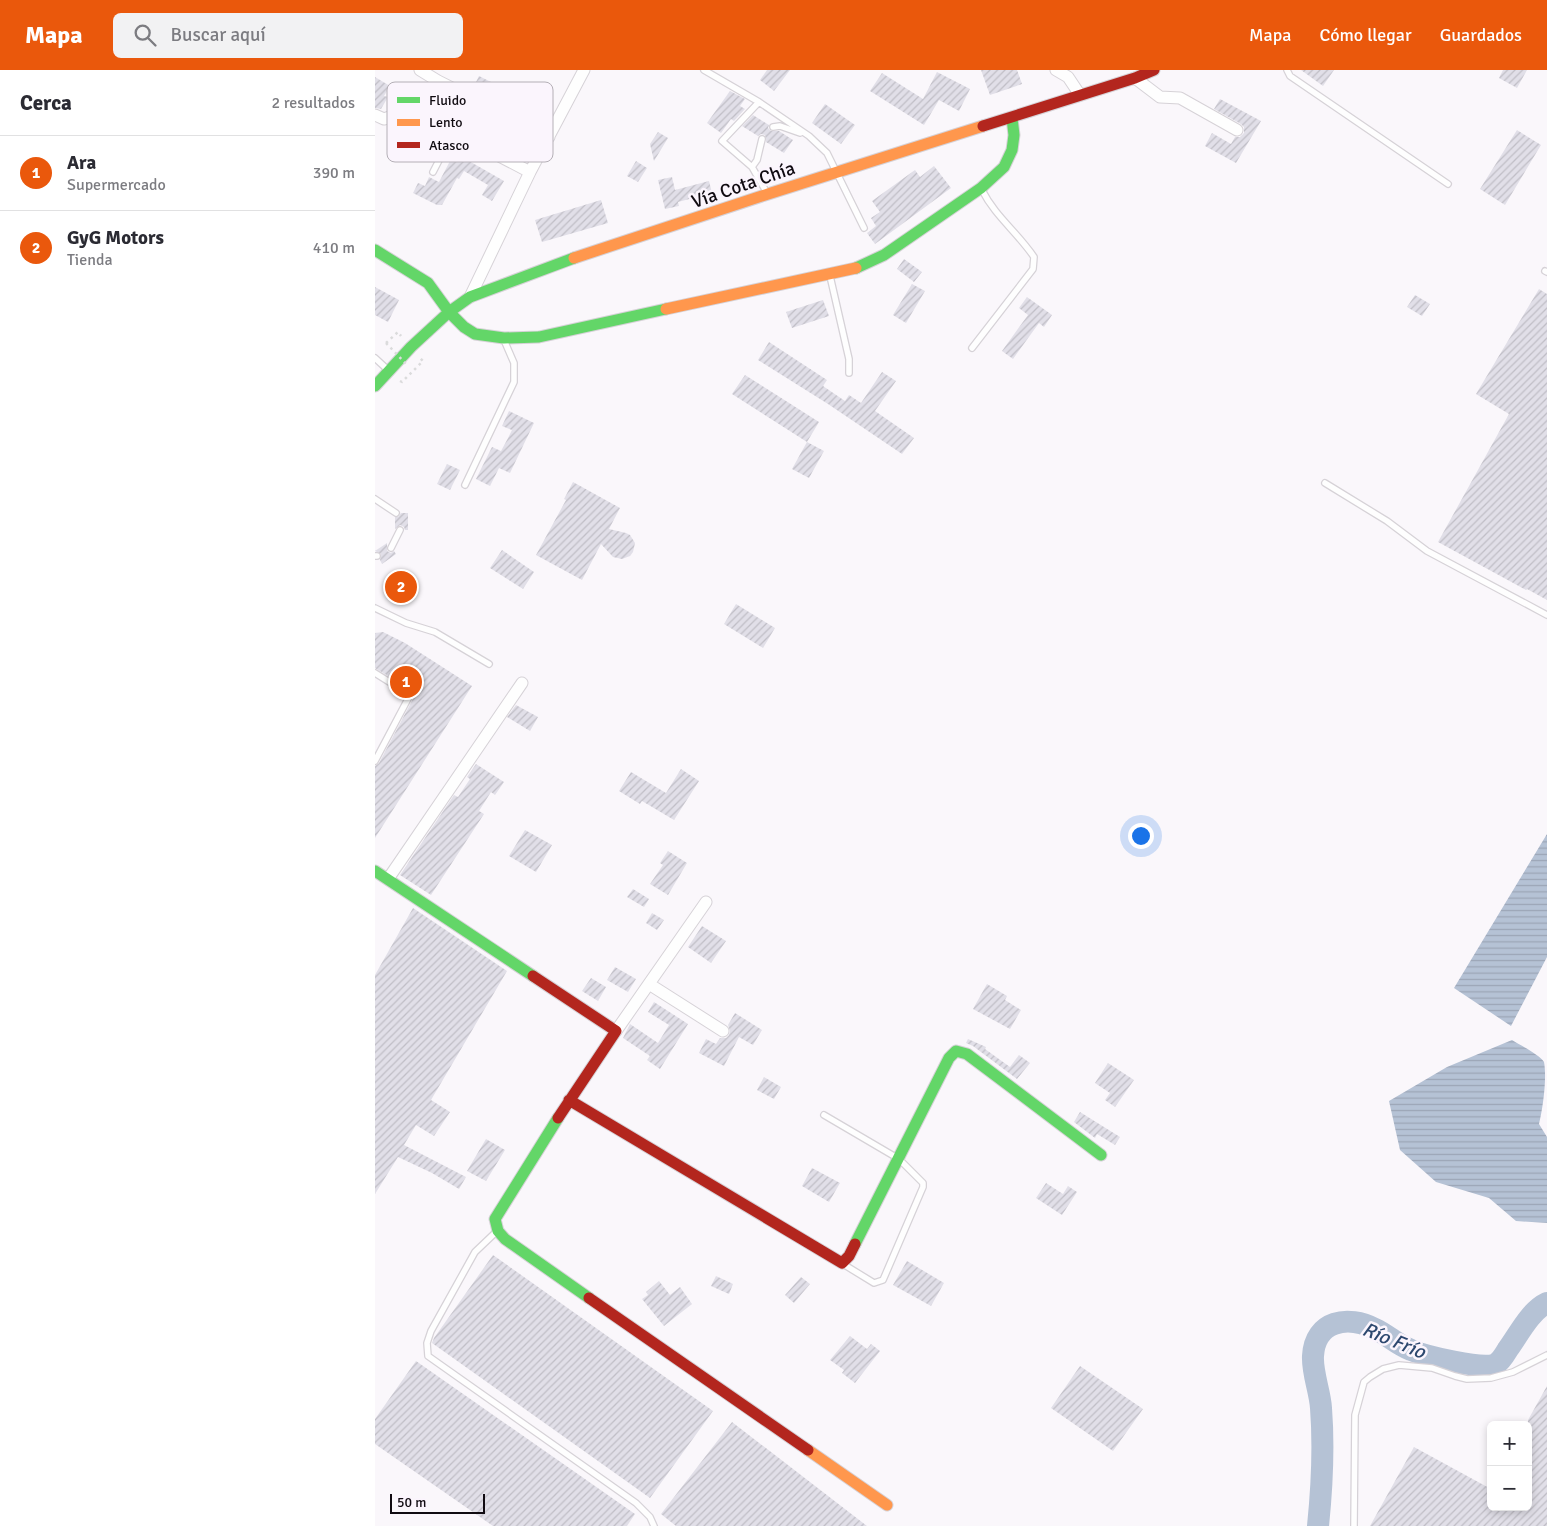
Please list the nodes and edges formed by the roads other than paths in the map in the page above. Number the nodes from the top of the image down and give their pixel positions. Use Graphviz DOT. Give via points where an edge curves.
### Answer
graph roads {
  1 [pos="420,70"];
  2 [pos="584,70"];
  3 [pos="704,70"];
  4 [pos="1056,70"];
  5 [pos="1154,70"];
  6 [pos="1287,70"];
  7 [pos="1135,78"];
  8 [pos="440,82"];
  9 [pos="1080,95"];
  10 [pos="759,102"];
  11 [pos="375,115"];
  12 [pos="387,118"];
  13 [pos="1011,118"];
  14 [pos="773,127"];
  15 [pos="553,129"];
  16 [pos="1237,130"];
  17 [pos="809,136"];
  18 [pos="762,139"];
  19 [pos="438,162"];
  20 [pos="511,162"];
  21 [pos="535,162"];
  22 [pos="752,167"];
  23 [pos="433,172"];
  24 [pos="530,172"];
  25 [pos="835,172"];
  26 [pos="1448,184"];
  27 [pos="981,188"];
  28 [pos="768,194"];
  29 [pos="864,228"];
  30 [pos="375,250"];
  31 [pos="830,274"];
  32 [pos="469,297"];
  33 [pos="449,312"];
  34 [pos="504,338"];
  35 [pos="972,348"];
  36 [pos="375,358"];
  37 [pos="389,370"];
  38 [pos="849,373"];
  39 [pos="375,386"];
  40 [pos="1325,484"];
  41 [pos="465,485"];
  42 [pos="375,499"];
  43 [pos="396,513"];
  44 [pos="400,530"];
  45 [pos="391,548"];
  46 [pos="375,608"];
  47 [pos="1547,615"];
  48 [pos="489,664"];
  49 [pos="375,673"];
  50 [pos="522,683"];
  51 [pos="375,761"];
  52 [pos="375,871"];
  53 [pos="388,879"];
  54 [pos="707,902"];
  55 [pos="649,984"];
  56 [pos="616,1031"];
  57 [pos="723,1031"];
  58 [pos="569,1100"];
  59 [pos="824,1115"];
  60 [pos="1101,1156"];
  61 [pos="899,1159"];
  62 [pos="498,1231"];
  63 [pos="842,1263"];
  64 [pos="1547,1356"];
  65 [pos="887,1505"];
  66 [pos="654,1526"];
  67 [pos="1354,1526"];
  1 -- 8 [label="street"];
  2 -- 15 [label="street"];
  3 -- 10 [label="lane"];
  4 -- 9 [label="street" via="1068,78"];
  5 -- 7 [label="street, Vía Cota Chía"];
  6 -- 26 [label="lane" via="1290,76"];
  7 -- 9 [label="street, Vía Cota Chía"];
  7 -- 16 [label="street" via="1160,97 1180,98"];
  9 -- 13 [label="street, Vía Cota Chía"];
  10 -- 17 [label="lane"];
  10 -- 22 [label="lane" via="722,141"];
  11 -- 12 [label="street"];
  13 -- 25 [label="street, Vía Cota Chía"];
  13 -- 27 [label="street" via="1014,135 1004,167"];
  14 -- 17 [label="lane" via="788,128"];
  17 -- 25 [label="lane" via="827,153"];
  18 -- 22 [label="lane" via="759,155"];
  19 -- 23 [label="lane"];
  20 -- 24 [label="street"];
  21 -- 24 [label="street"];
  22 -- 28 [label="lane"];
  24 -- 32 [label="street"];
  25 -- 28 [label="street, Vía Cota Chía"];
  25 -- 29 [label="lane"];
  27 -- 31 [label="street" via="884,255 852,270"];
  27 -- 35 [label="lane" via="990,206 1034,257 1033,269"];
  28 -- 32 [label="street, Vía Cota Chía"];
  30 -- 33 [label="street" via="428,283"];
  31 -- 34 [label="street" via="539,337"];
  31 -- 38 [label="lane" via="849,359"];
  32 -- 33 [label="street, Vía Cota Chía"];
  33 -- 34 [label="street" via="475,334"];
  33 -- 37 [label="street, Vía Cota Chía"];
  34 -- 41 [label="lane" via="514,363 513,382"];
  36 -- 37 [label="lane"];
  37 -- 39 [label="street, Vía Cota Chía"];
  40 -- 47 [label="lane" via="1427,551"];
  42 -- 43 [label="lane"];
  44 -- 45 [label="lane"];
  46 -- 48 [label="lane" via="435,632"];
  49 -- 51 [label="lane" via="410,695"];
  50 -- 53 [label="street"];
  52 -- 53 [label="street"];
  53 -- 56 [label="street"];
  54 -- 55 [label="street"];
  55 -- 56 [label="street"];
  55 -- 57 [label="street"];
  56 -- 58 [label="street"];
  58 -- 62 [label="street" via="495,1219"];
  58 -- 63 [label="street"];
  59 -- 61 [label="lane"];
  60 -- 61 [label="street" via="967,1054 956,1051 949,1058"];
  61 -- 63 [label="street" via="849,1256"];
  61 -- 63 [label="lane" via="919,1178 923,1187 883,1280 874,1283"];
  62 -- 65 [label="street" via="505,1239"];
  62 -- 66 [label="lane" via="475,1252 429,1337 429,1356 636,1503"];
  64 -- 67 [label="lane" via="1491,1378 1467,1379 1432,1368 1399,1365 1383,1369 1364,1382 1355,1415"];
}
